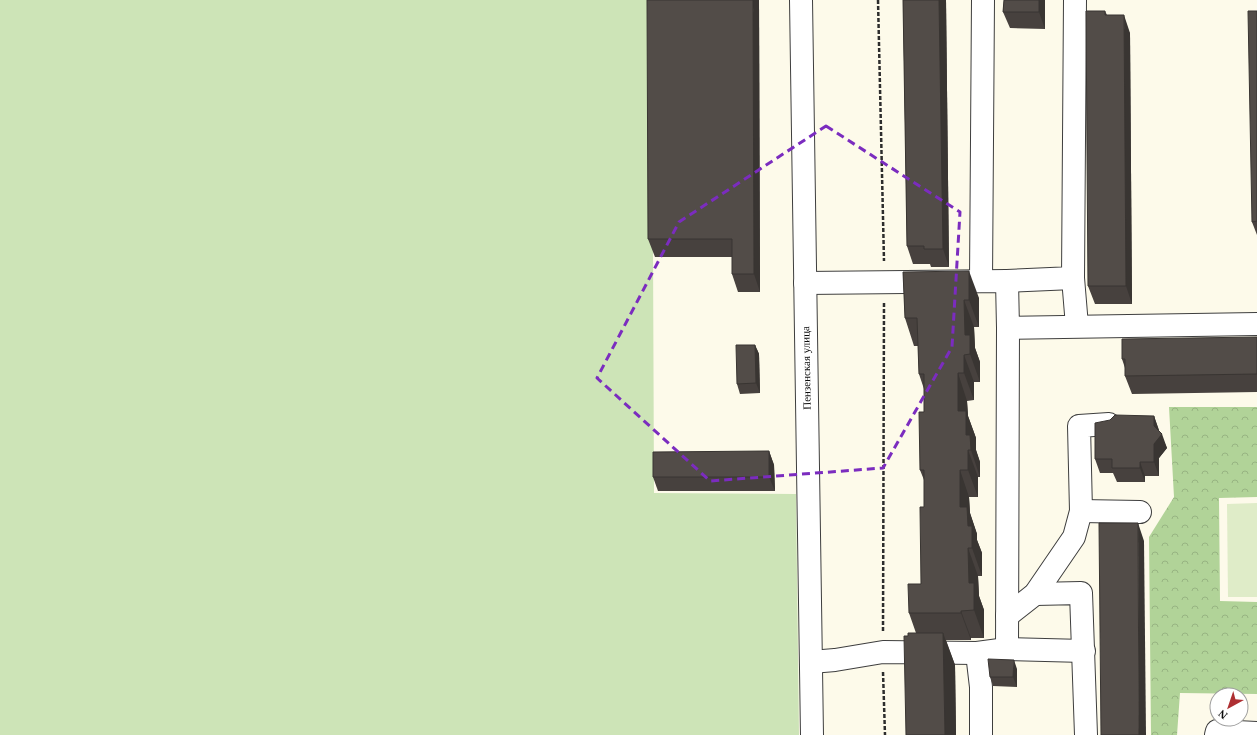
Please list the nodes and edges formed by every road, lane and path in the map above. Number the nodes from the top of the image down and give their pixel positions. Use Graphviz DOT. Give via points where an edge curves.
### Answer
graph roads {
  1 [pos="801,0"];
  2 [pos="878,0"];
  3 [pos="983,0"];
  4 [pos="1075,0"];
  5 [pos="1073,278"];
  6 [pos="884,281"];
  7 [pos="981,281"];
  8 [pos="1007,281"];
  9 [pos="805,283"];
  10 [pos="1257,324"];
  11 [pos="1077,326"];
  12 [pos="1008,328"];
  13 [pos="1110,424"];
  14 [pos="1082,511"];
  15 [pos="1140,512"];
  16 [pos="1035,594"];
  17 [pos="1007,616"];
  18 [pos="1007,649"];
  19 [pos="1084,651"];
  20 [pos="883,652"];
  21 [pos="977,653"];
  22 [pos="811,662"];
  23 [pos="1257,733"];
  24 [pos="812,735"];
  25 [pos="885,735"];
  26 [pos="980,735"];
  27 [pos="1086,735"];
  28 [pos="1216,735"];
  1 -- 9 [label="street, Пензенская улица"];
  2 -- 6 [label="path"];
  3 -- 7 [label="street"];
  4 -- 5 [label="street"];
  5 -- 8 [label="street"];
  5 -- 11 [label="street"];
  6 -- 7 [label="street"];
  6 -- 9 [label="street"];
  6 -- 20 [label="path"];
  7 -- 8 [label="street"];
  8 -- 12 [label="street"];
  9 -- 22 [label="street, Пензенская улица"];
  10 -- 11 [label="street"];
  11 -- 12 [label="street"];
  12 -- 17 [label="street"];
  13 -- 14 [label="street" via="1079,426"];
  14 -- 15 [label="street"];
  14 -- 16 [label="street" via="1074,537"];
  16 -- 17 [label="street"];
  16 -- 19 [label="street" via="1081,593"];
  17 -- 18 [label="street"];
  18 -- 19 [label="street"];
  18 -- 21 [label="street"];
  19 -- 27 [label="street"];
  20 -- 21 [label="street"];
  20 -- 22 [label="street"];
  20 -- 25 [label="path"];
  21 -- 26 [label="street" via="981,687"];
  22 -- 24 [label="street, Пензенская улица"];
  23 -- 28 [label="street" via="1217,731"];
}
